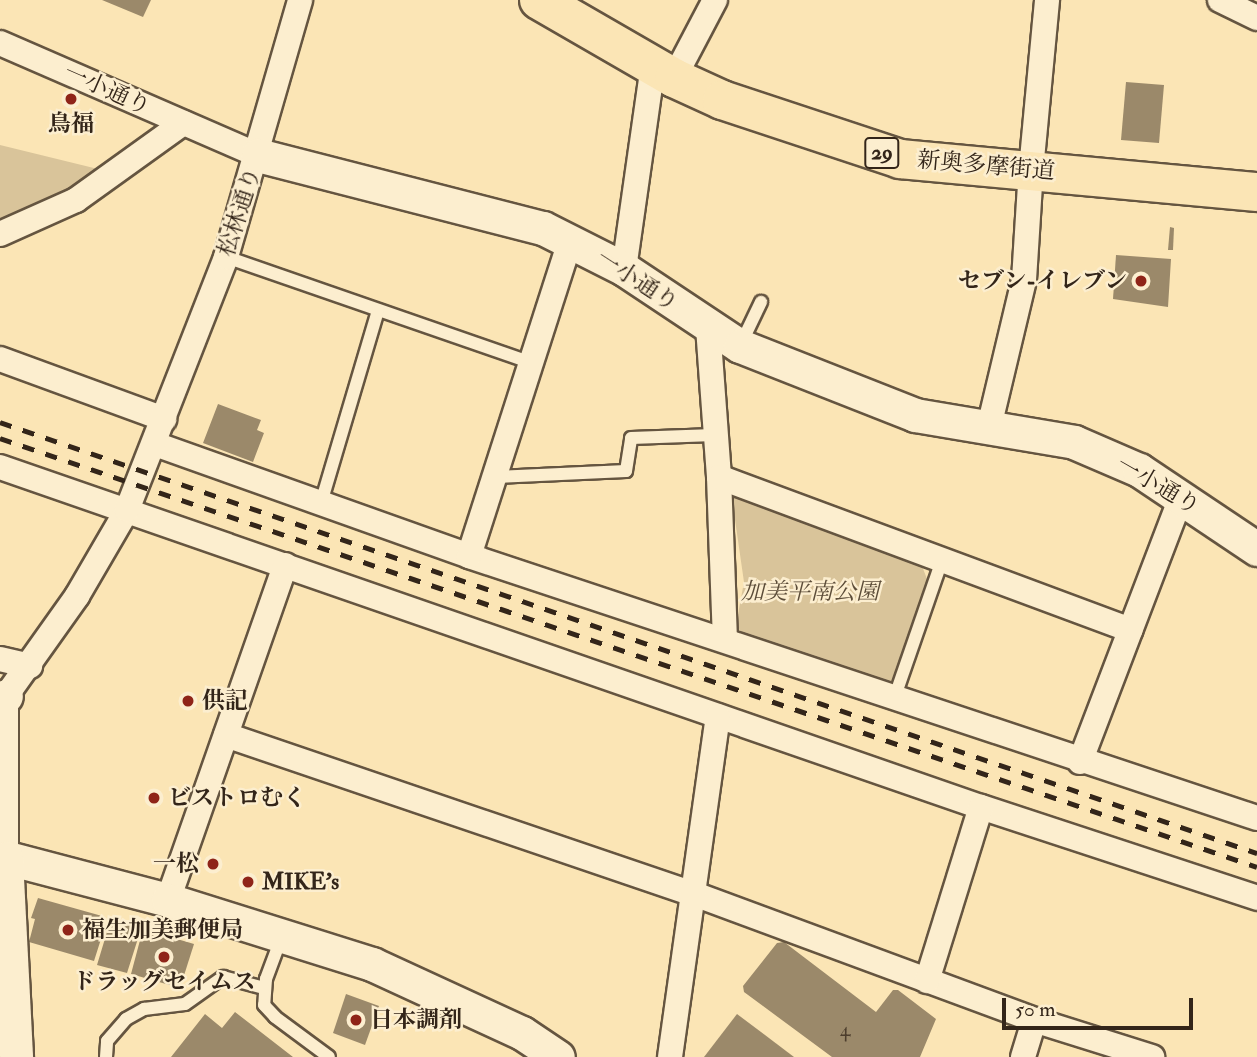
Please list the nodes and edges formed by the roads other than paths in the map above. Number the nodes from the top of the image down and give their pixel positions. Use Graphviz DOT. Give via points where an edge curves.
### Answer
graph roads {
  1 [pos="300,0"];
  2 [pos="715,0"];
  3 [pos="1047,0"];
  4 [pos="1220,0"];
  5 [pos="552,3"];
  6 [pos="1257,18"];
  7 [pos="0,43"];
  8 [pos="664,71"];
  9 [pos="183,123"];
  10 [pos="258,155"];
  11 [pos="1031,170"];
  12 [pos="1257,192"];
  13 [pos="0,234"];
  14 [pos="570,239"];
  15 [pos="226,257"];
  16 [pos="624,269"];
  17 [pos="761,302"];
  18 [pos="378,312"];
  19 [pos="708,327"];
  20 [pos="740,346"];
  21 [pos="0,359"];
  22 [pos="530,362"];
  23 [pos="164,419"];
  24 [pos="989,426"];
  25 [pos="714,435"];
  26 [pos="155,444"];
  27 [pos="0,467"];
  28 [pos="496,477"];
  29 [pos="719,477"];
  30 [pos="1181,497"];
  31 [pos="321,503"];
  32 [pos="127,510"];
  33 [pos="1257,549"];
  34 [pos="469,556"];
  35 [pos="942,560"];
  36 [pos="285,565"];
  37 [pos="1130,630"];
  38 [pos="725,639"];
  39 [pos="0,659"];
  40 [pos="30,666"];
  41 [pos="895,696"];
  42 [pos="3,698"];
  43 [pos="718,716"];
  44 [pos="226,735"];
  45 [pos="1080,761"];
  46 [pos="981,807"];
  47 [pos="1256,814"];
  48 [pos="3,857"];
  49 [pos="694,894"];
  50 [pos="1257,898"];
  51 [pos="168,900"];
  52 [pos="282,936"];
  53 [pos="927,981"];
  54 [pos="264,988"];
  55 [pos="1034,1020"];
  56 [pos="16,1057"];
  57 [pos="106,1057"];
  58 [pos="329,1057"];
  59 [pos="558,1057"];
  60 [pos="670,1057"];
  61 [pos="1023,1057"];
  62 [pos="1152,1057"];
  1 -- 10 [label="street, 松林通り"];
  2 -- 8 [label="street"];
  3 -- 11 [label="street"];
  4 -- 6 [label="street"];
  5 -- 8 [label="main road, 新奥多摩街道 / 29"];
  7 -- 9 [label="street, 一小通り"];
  8 -- 11 [label="main road, 新奥多摩街道 / 29" via="722,100 900,159"];
  8 -- 16 [label="street"];
  9 -- 10 [label="street, 一小通り"];
  9 -- 13 [label="street" via="76,200"];
  10 -- 14 [label="street, 一小通り" via="543,228"];
  10 -- 15 [label="street, 松林通り"];
  11 -- 12 [label="main road, 新奥多摩街道 / 29"];
  11 -- 24 [label="street" via="1024,280"];
  14 -- 16 [label="street, 一小通り"];
  14 -- 22 [label="street"];
  15 -- 18 [label="lane"];
  15 -- 23 [label="street, 松林通り"];
  16 -- 19 [label="street, 一小通り"];
  17 -- 20 [label="lane"];
  18 -- 22 [label="lane"];
  18 -- 31 [label="lane"];
  19 -- 20 [label="street, 一小通り"];
  19 -- 25 [label="street"];
  20 -- 24 [label="street, 一小通り" via="915,415"];
  21 -- 23 [label="street"];
  22 -- 28 [label="street"];
  23 -- 26 [label="street, 松林通り"];
  24 -- 30 [label="street, 一小通り" via="1074,442 1139,470"];
  25 -- 28 [label="lane" via="631,438 626,471"];
  25 -- 29 [label="street"];
  26 -- 31 [label="street"];
  26 -- 32 [label="street, 松林通り"];
  27 -- 32 [label="street"];
  28 -- 34 [label="street"];
  29 -- 35 [label="street"];
  29 -- 38 [label="street"];
  30 -- 33 [label="street, 一小通り"];
  30 -- 37 [label="street"];
  31 -- 34 [label="street"];
  32 -- 36 [label="street"];
  32 -- 40 [label="street, 松林通り"];
  34 -- 38 [label="street"];
  35 -- 37 [label="street"];
  35 -- 41 [label="lane"];
  36 -- 43 [label="street"];
  36 -- 44 [label="street"];
  37 -- 45 [label="street"];
  38 -- 41 [label="street"];
  39 -- 40 [label="street"];
  40 -- 42 [label="street, 松林通り"];
  41 -- 45 [label="street"];
  42 -- 48 [label="street"];
  43 -- 46 [label="street"];
  43 -- 49 [label="street"];
  44 -- 49 [label="street"];
  44 -- 51 [label="street"];
  45 -- 47 [label="street"];
  46 -- 50 [label="street"];
  46 -- 53 [label="street"];
  48 -- 51 [label="street"];
  48 -- 56 [label="street"];
  49 -- 53 [label="street"];
  49 -- 60 [label="street"];
  51 -- 52 [label="street"];
  52 -- 54 [label="lane"];
  52 -- 59 [label="street" via="372,964 522,1032"];
  53 -- 55 [label="street"];
  54 -- 57 [label="lane" via="223,977 185,1004 144,1009 126,1018 107,1041"];
  54 -- 58 [label="lane" via="264,1005 275,1017"];
  55 -- 61 [label="street"];
  55 -- 62 [label="street"];
}
